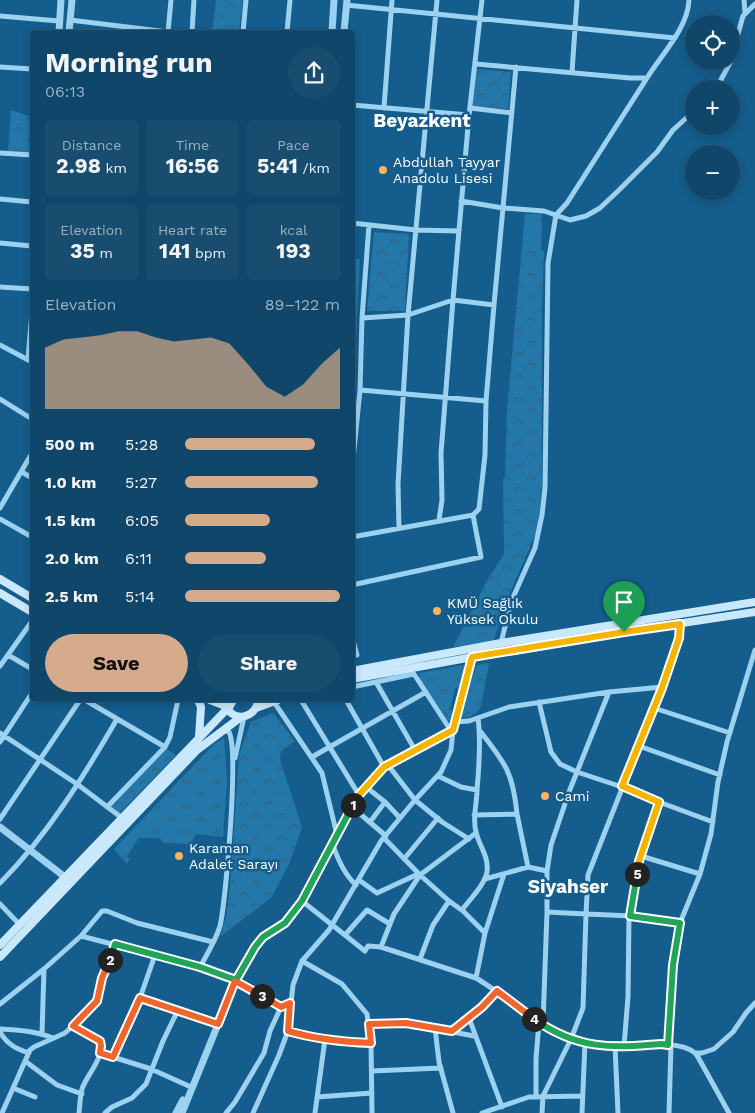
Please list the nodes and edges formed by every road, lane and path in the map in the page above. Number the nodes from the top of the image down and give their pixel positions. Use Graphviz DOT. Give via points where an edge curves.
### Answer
graph roads {
  1 [pos="61,0"];
  2 [pos="72,0"];
  3 [pos="171,0"];
  4 [pos="194,0"];
  5 [pos="246,0"];
  6 [pos="290,0"];
  7 [pos="334,0"];
  8 [pos="392,0"];
  9 [pos="436,0"];
  10 [pos="482,0"];
  11 [pos="577,0"];
  12 [pos="689,0"];
  13 [pos="744,0"];
  14 [pos="346,3"];
  15 [pos="755,4"];
  16 [pos="391,10"];
  17 [pos="745,13"];
  18 [pos="435,15"];
  19 [pos="0,16"];
  20 [pos="70,20"];
  21 [pos="481,20"];
  22 [pos="60,21"];
  23 [pos="740,27"];
  24 [pos="575,28"];
  25 [pos="59,30"];
  26 [pos="69,30"];
  27 [pos="152,30"];
  28 [pos="168,30"];
  29 [pos="192,30"];
  30 [pos="243,30"];
  31 [pos="287,30"];
  32 [pos="332,30"];
  33 [pos="344,30"];
  34 [pos="676,38"];
  35 [pos="476,64"];
  36 [pos="0,67"];
  37 [pos="516,67"];
  38 [pos="30,69"];
  39 [pos="572,72"];
  40 [pos="646,78"];
  41 [pos="355,105"];
  42 [pos="384,108"];
  43 [pos="470,108"];
  44 [pos="427,112"];
  45 [pos="512,113"];
  46 [pos="469,115"];
  47 [pos="685,119"];
  48 [pos="0,153"];
  49 [pos="30,155"];
  50 [pos="0,199"];
  51 [pos="461,201"];
  52 [pos="30,202"];
  53 [pos="503,208"];
  54 [pos="556,215"];
  55 [pos="355,223"];
  56 [pos="369,225"];
  57 [pos="416,230"];
  58 [pos="458,231"];
  59 [pos="0,243"];
  60 [pos="30,246"];
  61 [pos="0,286"];
  62 [pos="30,289"];
  63 [pos="453,300"];
  64 [pos="494,305"];
  65 [pos="408,315"];
  66 [pos="362,318"];
  67 [pos="0,345"];
  68 [pos="30,360"];
  69 [pos="360,390"];
  70 [pos="404,394"];
  71 [pos="445,398"];
  72 [pos="0,400"];
  73 [pos="486,401"];
  74 [pos="30,418"];
  75 [pos="355,440"];
  76 [pos="30,457"];
  77 [pos="22,472"];
  78 [pos="30,477"];
  79 [pos="0,508"];
  80 [pos="473,514"];
  81 [pos="0,519"];
  82 [pos="439,520"];
  83 [pos="399,528"];
  84 [pos="30,536"];
  85 [pos="355,536"];
  86 [pos="0,579"];
  87 [pos="355,583"];
  88 [pos="0,593"];
  89 [pos="30,597"];
  90 [pos="755,602"];
  91 [pos="30,611"];
  92 [pos="755,612"];
  93 [pos="30,624"];
  94 [pos="680,624"];
  95 [pos="502,643"];
  96 [pos="355,648"];
  97 [pos="755,650"];
  98 [pos="8,655"];
  99 [pos="357,655"];
  100 [pos="472,657"];
  101 [pos="0,666"];
  102 [pos="30,668"];
  103 [pos="355,670"];
  104 [pos="355,678"];
  105 [pos="376,682"];
  106 [pos="355,686"];
  107 [pos="662,688"];
  108 [pos="426,692"];
  109 [pos="609,692"];
  110 [pos="30,696"];
  111 [pos="79,702"];
  112 [pos="88,702"];
  113 [pos="178,702"];
  114 [pos="199,702"];
  115 [pos="270,702"];
  116 [pos="277,702"];
  117 [pos="302,702"];
  118 [pos="347,702"];
  119 [pos="539,702"];
  120 [pos="257,704"];
  121 [pos="230,705"];
  122 [pos="654,708"];
  123 [pos="393,711"];
  124 [pos="243,717"];
  125 [pos="478,718"];
  126 [pos="117,719"];
  127 [pos="455,722"];
  128 [pos="362,728"];
  129 [pos="223,730"];
  130 [pos="452,730"];
  131 [pos="480,730"];
  132 [pos="730,733"];
  133 [pos="2,735"];
  134 [pos="199,737"];
  135 [pos="0,742"];
  136 [pos="639,746"];
  137 [pos="165,747"];
  138 [pos="329,747"];
  139 [pos="415,750"];
  140 [pos="312,757"];
  141 [pos="40,760"];
  142 [pos="234,761"];
  143 [pos="386,766"];
  144 [pos="577,772"];
  145 [pos="720,775"];
  146 [pos="438,776"];
  147 [pos="77,784"];
  148 [pos="622,786"];
  149 [pos="366,787"];
  150 [pos="477,790"];
  151 [pos="359,795"];
  152 [pos="415,800"];
  153 [pos="385,802"];
  154 [pos="659,802"];
  155 [pos="107,807"];
  156 [pos="352,807"];
  157 [pos="517,814"];
  158 [pos="474,815"];
  159 [pos="122,818"];
  160 [pos="400,818"];
  161 [pos="438,818"];
  162 [pos="0,819"];
  163 [pos="370,822"];
  164 [pos="713,822"];
  165 [pos="0,827"];
  166 [pos="476,833"];
  167 [pos="337,836"];
  168 [pos="385,837"];
  169 [pos="469,839"];
  170 [pos="333,845"];
  171 [pos="30,851"];
  172 [pos="641,856"];
  173 [pos="404,859"];
  174 [pos="528,867"];
  175 [pos="547,871"];
  176 [pos="504,874"];
  177 [pos="700,874"];
  178 [pos="420,875"];
  179 [pos="65,877"];
  180 [pos="485,879"];
  181 [pos="358,882"];
  182 [pos="0,883"];
  183 [pos="302,901"];
  184 [pos="449,901"];
  185 [pos="0,904"];
  186 [pos="462,910"];
  187 [pos="547,912"];
  188 [pos="586,914"];
  189 [pos="630,916"];
  190 [pos="680,923"];
  191 [pos="332,924"];
  192 [pos="390,924"];
  193 [pos="20,925"];
  194 [pos="485,933"];
  195 [pos="345,935"];
  196 [pos="81,936"];
  197 [pos="213,942"];
  198 [pos="115,944"];
  199 [pos="0,945"];
  200 [pos="381,947"];
  201 [pos="155,955"];
  202 [pos="0,957"];
  203 [pos="420,959"];
  204 [pos="302,961"];
  205 [pos="200,967"];
  206 [pos="44,969"];
  207 [pos="476,978"];
  208 [pos="235,981"];
  209 [pos="497,991"];
  210 [pos="140,998"];
  211 [pos="290,1003"];
  212 [pos="755,1003"];
  213 [pos="0,1004"];
  214 [pos="281,1007"];
  215 [pos="177,1012"];
  216 [pos="469,1018"];
  217 [pos="541,1023"];
  218 [pos="218,1024"];
  219 [pos="369,1024"];
  220 [pos="73,1026"];
  221 [pos="435,1028"];
  222 [pos="288,1031"];
  223 [pos="452,1031"];
  224 [pos="0,1033"];
  225 [pos="42,1034"];
  226 [pos="474,1036"];
  227 [pos="53,1038"];
  228 [pos="325,1039"];
  229 [pos="572,1039"];
  230 [pos="371,1043"];
  231 [pos="585,1044"];
  232 [pos="670,1045"];
  233 [pos="615,1046"];
  234 [pos="624,1046"];
  235 [pos="29,1053"];
  236 [pos="100,1053"];
  237 [pos="695,1053"];
  238 [pos="113,1057"];
  239 [pos="25,1061"];
  240 [pos="441,1068"];
  241 [pos="152,1069"];
  242 [pos="372,1072"];
  243 [pos="192,1087"];
  244 [pos="13,1088"];
  245 [pos="82,1094"];
  246 [pos="372,1094"];
  247 [pos="536,1096"];
  248 [pos="543,1096"];
  249 [pos="583,1096"];
  250 [pos="35,1097"];
  251 [pos="317,1097"];
  252 [pos="502,1107"];
  253 [pos="5,1112"];
  254 [pos="79,1113"];
  255 [pos="104,1113"];
  256 [pos="176,1113"];
  257 [pos="182,1113"];
  258 [pos="226,1113"];
  259 [pos="254,1113"];
  260 [pos="315,1113"];
  261 [pos="372,1113"];
  262 [pos="453,1113"];
  263 [pos="482,1113"];
  264 [pos="542,1113"];
  265 [pos="582,1113"];
  266 [pos="618,1113"];
  267 [pos="669,1113"];
  268 [pos="729,1113"];
  1 -- 22 [label="street"];
  2 -- 20 [label="street"];
  3 -- 28 [label="street"];
  4 -- 29 [label="street"];
  5 -- 30 [label="street"];
  6 -- 31 [label="street"];
  7 -- 32 [label="street"];
  8 -- 16 [label="street"];
  9 -- 18 [label="street"];
  10 -- 21 [label="street"];
  11 -- 24 [label="street"];
  12 -- 34 [label="street"];
  13 -- 17 [label="street"];
  14 -- 16 [label="street"];
  14 -- 33 [label="street"];
  15 -- 17 [label="street"];
  16 -- 18 [label="street"];
  16 -- 42 [label="street"];
  17 -- 23 [label="street"];
  18 -- 21 [label="street"];
  18 -- 44 [label="street"];
  19 -- 22 [label="street"];
  20 -- 26 [label="street"];
  20 -- 27 [label="street"];
  21 -- 24 [label="street"];
  21 -- 35 [label="street"];
  22 -- 25 [label="street"];
  24 -- 34 [label="street"];
  24 -- 39 [label="street"];
  34 -- 40 [label="street"];
  35 -- 37 [label="street"];
  35 -- 43 [label="street"];
  36 -- 38 [label="street"];
  37 -- 39 [label="street"];
  37 -- 45 [label="street"];
  39 -- 40 [label="street"];
  40 -- 54 [label="street" via="572,196"];
  41 -- 42 [label="street"];
  42 -- 44 [label="street"];
  43 -- 45 [label="street"];
  43 -- 46 [label="street"];
  44 -- 46 [label="street"];
  44 -- 57 [label="street"];
  45 -- 53 [label="street"];
  46 -- 51 [label="street"];
  47 -- 54 [label="street" via="600,208 577,219"];
  48 -- 49 [label="street"];
  50 -- 52 [label="street"];
  51 -- 53 [label="street"];
  51 -- 58 [label="street"];
  53 -- 54 [label="street"];
  53 -- 64 [label="street"];
  54 -- 95 [label="street" via="548,263 544,497 535,548 511,602"];
  55 -- 56 [label="street"];
  56 -- 57 [label="street"];
  56 -- 66 [label="street"];
  57 -- 58 [label="street"];
  57 -- 65 [label="street"];
  58 -- 63 [label="street"];
  59 -- 60 [label="street"];
  61 -- 62 [label="street"];
  63 -- 64 [label="street"];
  63 -- 65 [label="street"];
  63 -- 71 [label="street"];
  64 -- 73 [label="street"];
  65 -- 66 [label="street"];
  65 -- 70 [label="street"];
  66 -- 69 [label="street"];
  67 -- 68 [label="street"];
  69 -- 70 [label="street"];
  69 -- 75 [label="street"];
  70 -- 71 [label="street"];
  70 -- 83 [label="street" via="398,484"];
  71 -- 73 [label="street"];
  71 -- 82 [label="street"];
  72 -- 74 [label="street"];
  73 -- 80 [label="street" via="479,509"];
  76 -- 77 [label="street"];
  77 -- 78 [label="street"];
  77 -- 79 [label="street"];
  80 -- 82 [label="street"];
  80 -- 87 [label="street" via="481,557"];
  81 -- 84 [label="street"];
  82 -- 83 [label="street"];
  83 -- 85 [label="street"];
  86 -- 89 [label="main road"];
  88 -- 91 [label="main road"];
  90 -- 95 [label="main road"];
  92 -- 94 [label="main road"];
  93 -- 98 [label="street"];
  94 -- 100 [label="main road"];
  94 -- 107 [label="street" via="679,638"];
  95 -- 103 [label="main road"];
  96 -- 99 [label="street"];
  97 -- 132 [label="street"];
  98 -- 101 [label="street"];
  98 -- 102 [label="street"];
  100 -- 104 [label="main road"];
  100 -- 127 [label="street"];
  105 -- 106 [label="street"];
  105 -- 108 [label="street" via="414,674"];
  105 -- 123 [label="street"];
  107 -- 109 [label="street"];
  107 -- 122 [label="street"];
  108 -- 123 [label="street"];
  108 -- 130 [label="street"];
  109 -- 119 [label="street"];
  109 -- 144 [label="street"];
  110 -- 133 [label="street"];
  111 -- 141 [label="street"];
  112 -- 126 [label="street"];
  113 -- 137 [label="street"];
  114 -- 134 [label="main road"];
  115 -- 120 [label="main road"];
  116 -- 140 [label="street"];
  117 -- 138 [label="street"];
  118 -- 128 [label="street"];
  119 -- 125 [label="street" via="509,707"];
  119 -- 144 [label="street" via="554,758"];
  120 -- 124 [label="main road"];
  121 -- 124 [label="main road" via="232,715"];
  121 -- 134 [label="main road"];
  122 -- 132 [label="street"];
  122 -- 136 [label="street"];
  123 -- 128 [label="street"];
  123 -- 139 [label="street"];
  124 -- 129 [label="main road"];
  124 -- 142 [label="street"];
  125 -- 127 [label="street"];
  125 -- 131 [label="street"];
  126 -- 137 [label="street"];
  126 -- 147 [label="street"];
  127 -- 130 [label="street"];
  128 -- 138 [label="street"];
  128 -- 143 [label="street"];
  129 -- 142 [label="street" via="229,732 232,740"];
  129 -- 202 [label="main road" via="197,750"];
  130 -- 139 [label="street"];
  130 -- 146 [label="street" via="451,750"];
  131 -- 150 [label="street"];
  131 -- 157 [label="street" via="506,766 515,794"];
  132 -- 145 [label="street"];
  133 -- 135 [label="street"];
  133 -- 141 [label="street"];
  134 -- 159 [label="main road"];
  136 -- 145 [label="street"];
  136 -- 148 [label="street"];
  137 -- 155 [label="street"];
  138 -- 140 [label="street"];
  138 -- 151 [label="street"];
  139 -- 143 [label="street"];
  140 -- 167 [label="street" via="322,773"];
  141 -- 147 [label="street"];
  141 -- 162 [label="street"];
  142 -- 197 [label="street" via="226,877 220,925"];
  143 -- 149 [label="street"];
  143 -- 152 [label="street"];
  144 -- 148 [label="street"];
  144 -- 175 [label="street" via="553,837"];
  145 -- 164 [label="street"];
  146 -- 150 [label="street" via="461,788"];
  146 -- 152 [label="street"];
  147 -- 155 [label="street"];
  147 -- 171 [label="street"];
  148 -- 154 [label="street"];
  148 -- 188 [label="street" via="588,875"];
  149 -- 151 [label="street"];
  149 -- 153 [label="street"];
  150 -- 158 [label="street"];
  151 -- 156 [label="street"];
  152 -- 160 [label="street"];
  152 -- 161 [label="street"];
  153 -- 160 [label="street"];
  153 -- 163 [label="street"];
  154 -- 164 [label="street"];
  154 -- 172 [label="street"];
  155 -- 159 [label="street"];
  156 -- 163 [label="street"];
  156 -- 167 [label="street"];
  157 -- 158 [label="street"];
  157 -- 174 [label="street"];
  158 -- 166 [label="street"];
  159 -- 179 [label="main road"];
  160 -- 168 [label="street"];
  161 -- 169 [label="street"];
  161 -- 173 [label="street"];
  163 -- 168 [label="street"];
  164 -- 177 [label="street"];
  165 -- 171 [label="street"];
  166 -- 169 [label="street"];
  166 -- 180 [label="street" via="487,861"];
  167 -- 170 [label="street"];
  168 -- 173 [label="street"];
  168 -- 181 [label="street"];
  169 -- 178 [label="street"];
  170 -- 181 [label="street" via="349,879"];
  170 -- 183 [label="street"];
  171 -- 179 [label="street"];
  171 -- 182 [label="street"];
  172 -- 177 [label="street"];
  172 -- 189 [label="street"];
  173 -- 178 [label="street"];
  174 -- 175 [label="street"];
  174 -- 176 [label="street"];
  175 -- 187 [label="street"];
  176 -- 180 [label="street"];
  176 -- 194 [label="street"];
  177 -- 190 [label="street"];
  178 -- 181 [label="street" via="377,893"];
  178 -- 184 [label="street"];
  178 -- 192 [label="street"];
  179 -- 193 [label="main road"];
  180 -- 186 [label="street"];
  181 -- 191 [label="street"];
  183 -- 191 [label="street"];
  183 -- 208 [label="street" via="285,923 263,937"];
  184 -- 186 [label="street"];
  184 -- 203 [label="street" via="433,925"];
  185 -- 193 [label="street"];
  186 -- 194 [label="street"];
  187 -- 188 [label="street"];
  187 -- 217 [label="street"];
  188 -- 189 [label="street"];
  188 -- 229 [label="street" via="583,1008"];
  189 -- 190 [label="street"];
  189 -- 234 [label="street"];
  190 -- 232 [label="street" via="673,965"];
  191 -- 195 [label="street"];
  191 -- 204 [label="street"];
  192 -- 195 [label="street" via="367,910"];
  192 -- 200 [label="street"];
  193 -- 199 [label="main road"];
  194 -- 207 [label="street"];
  195 -- 200 [label="street" via="365,951 368,946"];
  196 -- 197 [label="street" via="102,911 107,911 137,923"];
  196 -- 198 [label="street"];
  196 -- 206 [label="street"];
  197 -- 205 [label="street"];
  198 -- 201 [label="street"];
  198 -- 220 [label="street" via="97,1001"];
  200 -- 203 [label="street"];
  201 -- 205 [label="street"];
  201 -- 210 [label="street"];
  203 -- 207 [label="street"];
  204 -- 211 [label="street"];
  204 -- 219 [label="street" via="342,984 367,1014"];
  205 -- 208 [label="street"];
  206 -- 213 [label="street"];
  206 -- 225 [label="street"];
  207 -- 209 [label="street"];
  208 -- 214 [label="street"];
  208 -- 218 [label="street"];
  209 -- 216 [label="street"];
  209 -- 217 [label="street"];
  210 -- 215 [label="street"];
  210 -- 238 [label="street"];
  211 -- 214 [label="street"];
  211 -- 222 [label="street"];
  212 -- 237 [label="street" via="733,1032 714,1049"];
  214 -- 258 [label="street" via="264,1053"];
  215 -- 218 [label="street"];
  215 -- 241 [label="street"];
  216 -- 223 [label="street"];
  216 -- 226 [label="street"];
  217 -- 229 [label="street"];
  217 -- 247 [label="street" via="536,1059"];
  218 -- 243 [label="street"];
  219 -- 221 [label="street" via="406,1023"];
  219 -- 230 [label="street"];
  220 -- 227 [label="street"];
  220 -- 236 [label="street" via="100,1041"];
  221 -- 223 [label="street"];
  221 -- 240 [label="street"];
  222 -- 228 [label="street"];
  222 -- 259 [label="street"];
  223 -- 226 [label="street"];
  224 -- 225 [label="street"];
  224 -- 235 [label="street" via="10,1045"];
  225 -- 227 [label="street"];
  226 -- 252 [label="street"];
  227 -- 235 [label="street"];
  228 -- 230 [label="street"];
  228 -- 251 [label="street"];
  229 -- 231 [label="street"];
  229 -- 248 [label="street"];
  230 -- 242 [label="street"];
  231 -- 233 [label="street"];
  231 -- 249 [label="street"];
  232 -- 234 [label="street"];
  232 -- 237 [label="street"];
  232 -- 267 [label="street"];
  233 -- 234 [label="street"];
  233 -- 266 [label="street"];
  235 -- 239 [label="street"];
  236 -- 238 [label="street"];
  236 -- 245 [label="street"];
  237 -- 268 [label="street"];
  238 -- 241 [label="street"];
  239 -- 244 [label="street"];
  239 -- 245 [label="street" via="57,1085"];
  240 -- 242 [label="street"];
  240 -- 262 [label="street"];
  241 -- 243 [label="street"];
  241 -- 255 [label="street" via="146,1084 132,1098"];
  242 -- 246 [label="street"];
  243 -- 256 [label="street"];
  243 -- 257 [label="street"];
  244 -- 250 [label="street"];
  244 -- 253 [label="street"];
  245 -- 254 [label="street"];
  246 -- 251 [label="street"];
  246 -- 261 [label="street"];
  247 -- 248 [label="street"];
  247 -- 252 [label="street"];
  248 -- 249 [label="street"];
  248 -- 264 [label="street"];
  249 -- 265 [label="street"];
  251 -- 260 [label="street"];
  252 -- 263 [label="street"];
}
